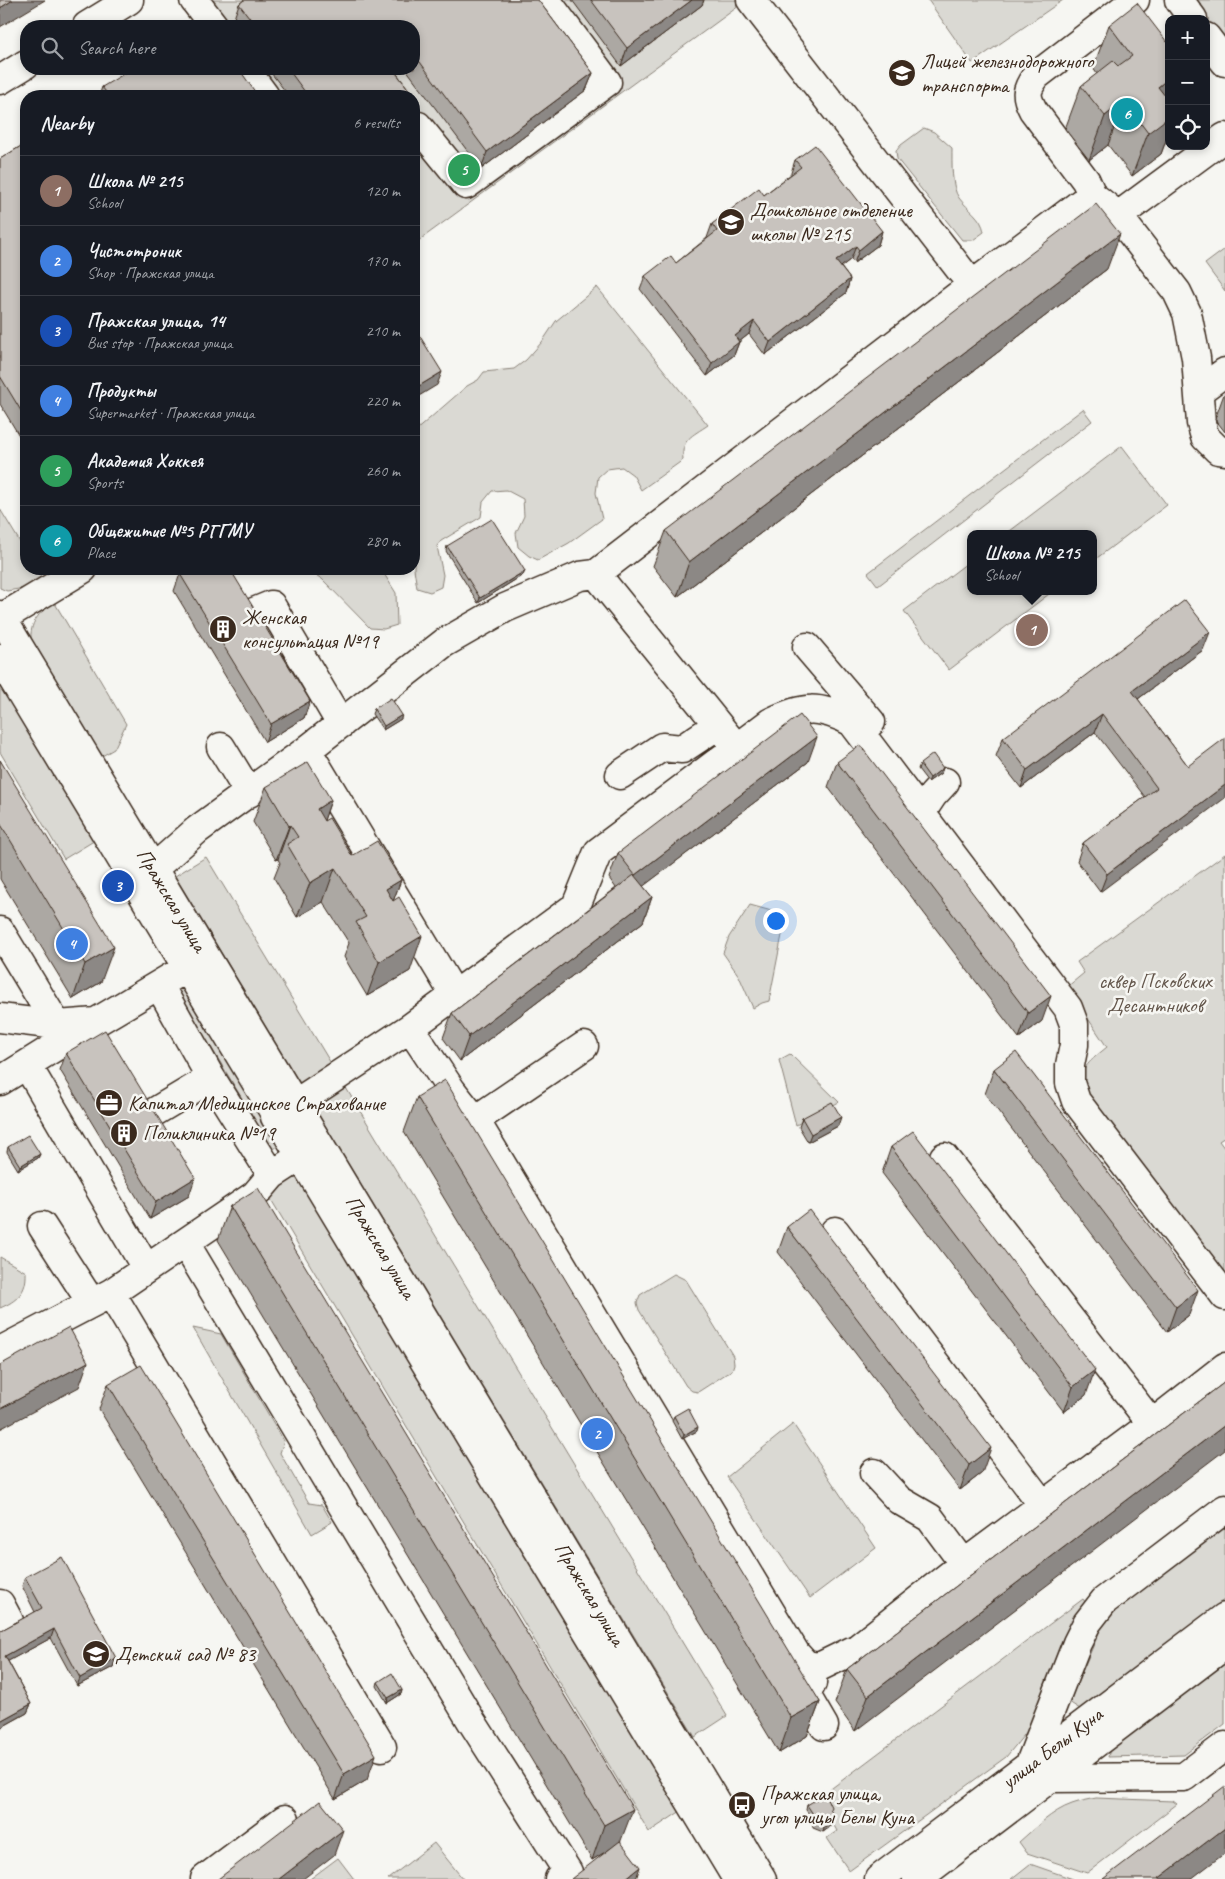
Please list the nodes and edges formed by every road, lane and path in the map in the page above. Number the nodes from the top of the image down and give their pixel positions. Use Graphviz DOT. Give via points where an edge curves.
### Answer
graph roads {
  1 [pos="129,0"];
  2 [pos="194,0"];
  3 [pos="546,0"];
  4 [pos="751,0"];
  5 [pos="1135,0"];
  6 [pos="1179,0"];
  7 [pos="1190,15"];
  8 [pos="97,20"];
  9 [pos="209,20"];
  10 [pos="1210,42"];
  11 [pos="1225,62"];
  12 [pos="20,68"];
  13 [pos="249,75"];
  14 [pos="0,80"];
  15 [pos="261,90"];
  16 [pos="420,128"];
  17 [pos="1225,137"];
  18 [pos="1092,195"];
  19 [pos="1118,216"];
  20 [pos="972,285"];
  21 [pos="1225,372"];
  22 [pos="1200,391"];
  23 [pos="1225,452"];
  24 [pos="596,574"];
  25 [pos="73,575"];
  26 [pos="254,612"];
  27 [pos="1,618"];
  28 [pos="807,647"];
  29 [pos="0,658"];
  30 [pos="833,678"];
  31 [pos="793,711"];
  32 [pos="341,724"];
  33 [pos="718,725"];
  34 [pos="860,732"];
  35 [pos="736,747"];
  36 [pos="221,748"];
  37 [pos="307,750"];
  38 [pos="620,776"];
  39 [pos="945,782"];
  40 [pos="248,793"];
  41 [pos="922,813"];
  42 [pos="143,874"];
  43 [pos="0,931"];
  44 [pos="196,962"];
  45 [pos="159,985"];
  46 [pos="455,996"];
  47 [pos="0,1018"];
  48 [pos="96,1022"];
  49 [pos="57,1025"];
  50 [pos="410,1028"];
  51 [pos="584,1046"];
  52 [pos="27,1065"];
  53 [pos="212,1078"];
  54 [pos="0,1081"];
  55 [pos="285,1111"];
  56 [pos="151,1114"];
  57 [pos="475,1120"];
  58 [pos="309,1150"];
  59 [pos="944,1158"];
  60 [pos="272,1175"];
  61 [pos="42,1226"];
  62 [pos="834,1231"];
  63 [pos="185,1243"];
  64 [pos="146,1268"];
  65 [pos="1225,1296"];
  66 [pos="101,1297"];
  67 [pos="0,1351"];
  68 [pos="1225,1367"];
  69 [pos="1152,1424"];
  70 [pos="874,1473"];
  71 [pos="1044,1505"];
  72 [pos="1225,1509"];
  73 [pos="964,1564"];
  74 [pos="1225,1617"];
  75 [pos="1225,1645"];
  76 [pos="813,1666"];
  77 [pos="824,1726"];
  78 [pos="1225,1746"];
  79 [pos="382,1747"];
  80 [pos="1039,1772"];
  81 [pos="285,1819"];
  82 [pos="205,1879"];
  83 [pos="559,1879"];
  84 [pos="737,1879"];
  85 [pos="762,1879"];
  86 [pos="879,1879"];
  87 [pos="917,1879"];
  1 -- 8 [label="street"];
  2 -- 9 [label="street"];
  3 -- 16 [label="street" via="607,82 466,184"];
  4 -- 20 [label="street"];
  5 -- 18 [label="street" via="1036,76 1028,87 1028,100 1033,110 1086,181"];
  6 -- 7 [label="street"];
  10 -- 11 [label="street"];
  12 -- 14 [label="street"];
  13 -- 15 [label="street"];
  17 -- 19 [label="street"];
  18 -- 19 [label="street"];
  18 -- 20 [label="street"];
  19 -- 22 [label="street" via="1163,272 1187,313"];
  20 -- 24 [label="street"];
  21 -- 22 [label="street"];
  22 -- 23 [label="street" via="1199,409 1205,437 1218,450"];
  24 -- 32 [label="street" via="580,576 467,628"];
  24 -- 33 [label="street"];
  25 -- 27 [label="street"];
  26 -- 32 [label="street" via="271,605"];
  27 -- 42 [label="street, Пражская улица"];
  28 -- 30 [label="street"];
  29 -- 42 [label="street, Пражская улица"];
  30 -- 31 [label="street"];
  30 -- 34 [label="street" via="871,722"];
  31 -- 34 [label="street" via="833,712 852,722"];
  31 -- 35 [label="street" via="770,722"];
  32 -- 37 [label="street"];
  33 -- 35 [label="street"];
  33 -- 38 [label="street" via="682,748 662,748"];
  34 -- 41 [label="street"];
  35 -- 46 [label="street" via="598,852 576,906"];
  36 -- 40 [label="street"];
  37 -- 40 [label="street"];
  37 -- 46 [label="street" via="340,830"];
  39 -- 41 [label="street"];
  40 -- 42 [label="street"];
  41 -- 65 [label="street" via="1068,1008 1074,1024 1070,1083 1076,1101"];
  42 -- 44 [label="street, Пражская улица"];
  43 -- 49 [label="street"];
  44 -- 45 [label="street"];
  44 -- 55 [label="street, Пражская улица"];
  45 -- 48 [label="street"];
  45 -- 53 [label="street"];
  46 -- 50 [label="street"];
  47 -- 49 [label="street"];
  48 -- 49 [label="street"];
  48 -- 52 [label="street"];
  50 -- 55 [label="street"];
  50 -- 57 [label="street"];
  51 -- 57 [label="street"];
  52 -- 54 [label="street"];
  52 -- 64 [label="street"];
  53 -- 56 [label="street"];
  53 -- 60 [label="street"];
  55 -- 58 [label="street, Пражская улица"];
  57 -- 76 [label="street" via="796,1654 806,1665"];
  58 -- 60 [label="street"];
  58 -- 84 [label="street, Пражская улица"];
  58 -- 85 [label="street, Пражская улица"];
  59 -- 69 [label="street"];
  60 -- 63 [label="street" via="255,1195"];
  61 -- 66 [label="street"];
  62 -- 71 [label="street"];
  63 -- 64 [label="street"];
  63 -- 83 [label="street" via="462,1706 568,1872"];
  64 -- 66 [label="street"];
  66 -- 67 [label="street"];
  66 -- 79 [label="street" via="366,1702"];
  68 -- 69 [label="street"];
  69 -- 71 [label="street"];
  70 -- 73 [label="street" via="895,1506 930,1518"];
  71 -- 73 [label="street"];
  72 -- 80 [label="street" via="1104,1601 1088,1623 1077,1644"];
  73 -- 76 [label="street" via="858,1648"];
  74 -- 80 [label="street, улица Белы Куна"];
  75 -- 80 [label="street, улица Белы Куна"];
  76 -- 77 [label="street" via="812,1683 806,1695"];
  78 -- 80 [label="street" via="1184,1777"];
  80 -- 86 [label="street, улица Белы Куна"];
  80 -- 87 [label="street, улица Белы Куна"];
  81 -- 82 [label="street"];
}
